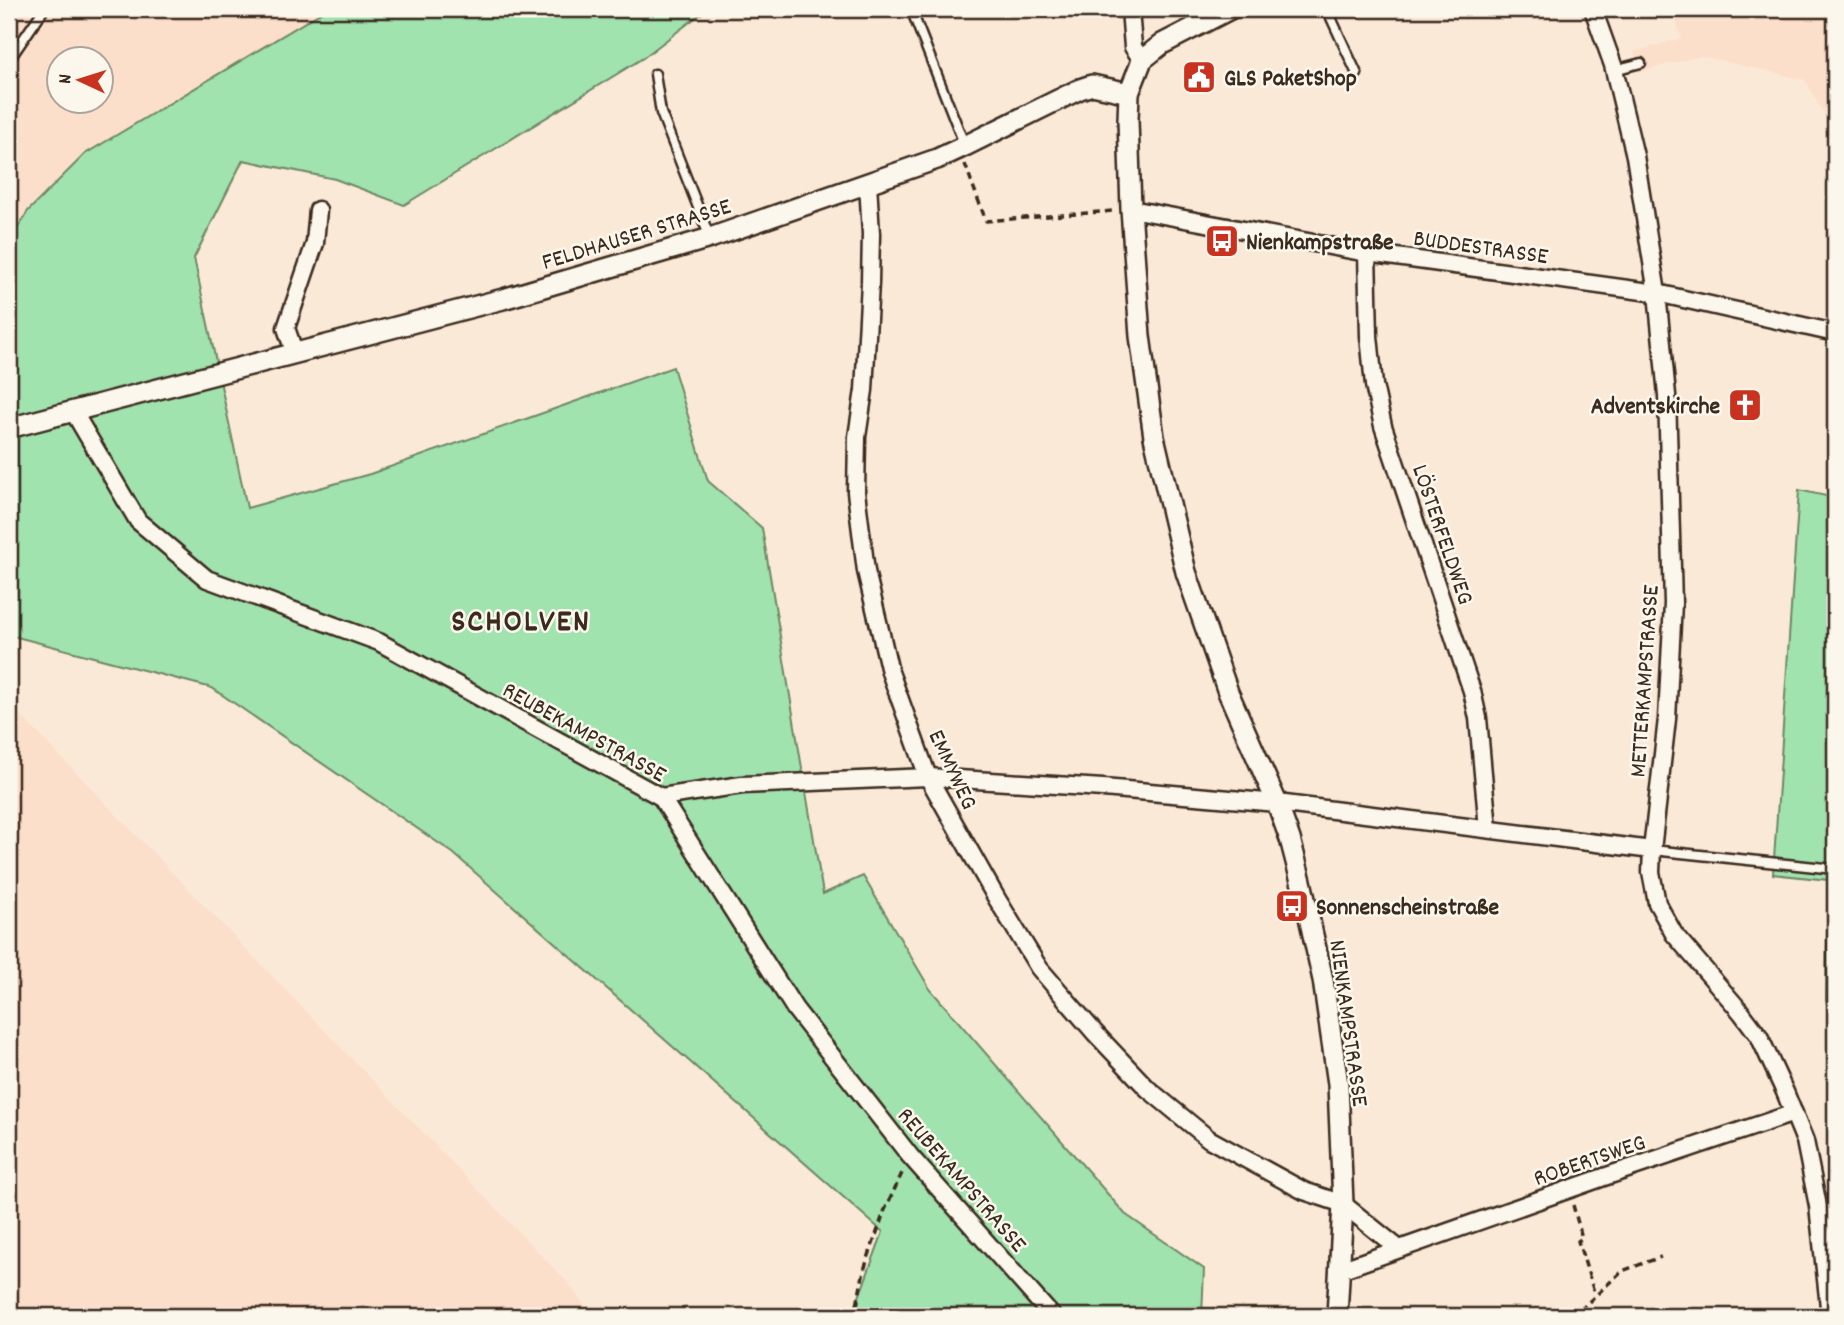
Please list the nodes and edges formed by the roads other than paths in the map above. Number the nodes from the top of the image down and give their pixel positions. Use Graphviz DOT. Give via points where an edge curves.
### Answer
graph roads {
  1 [pos="44,9"];
  2 [pos="911,9"];
  3 [pos="1130,9"];
  4 [pos="1230,9"];
  5 [pos="1327,9"];
  6 [pos="1593,9"];
  7 [pos="9,60"];
  8 [pos="1142,60"];
  9 [pos="1641,63"];
  10 [pos="1614,70"];
  11 [pos="655,74"];
  12 [pos="1357,75"];
  13 [pos="1129,93"];
  14 [pos="962,148"];
  15 [pos="868,183"];
  16 [pos="1131,209"];
  17 [pos="318,210"];
  18 [pos="710,238"];
  19 [pos="1367,253"];
  20 [pos="1657,293"];
  21 [pos="1835,334"];
  22 [pos="295,354"];
  23 [pos="73,411"];
  24 [pos="9,428"];
  25 [pos="928,777"];
  26 [pos="661,797"];
  27 [pos="1277,803"];
  28 [pos="1488,829"];
  29 [pos="1652,850"];
  30 [pos="1835,869"];
  31 [pos="1794,1113"];
  32 [pos="1343,1204"];
  33 [pos="1399,1249"];
  34 [pos="1340,1270"];
  35 [pos="1052,1316"];
  36 [pos="1337,1316"];
  37 [pos="1830,1316"];
  1 -- 7 [label="lane"];
  2 -- 14 [label="lane"];
  3 -- 8 [label="street" via="1133,47"];
  4 -- 8 [label="street" via="1162,44"];
  5 -- 12 [label="lane"];
  6 -- 10 [label="street, METTERKAMPSTRASSE"];
  8 -- 13 [label="street"];
  9 -- 10 [label="lane"];
  10 -- 20 [label="street, METTERKAMPSTRASSE" via="1635,156"];
  11 -- 18 [label="lane" via="661,113"];
  13 -- 14 [label="street, FELDHAUSER STRASSE" via="1092,85"];
  13 -- 16 [label="street, NIENKAMPSTRASSE"];
  14 -- 15 [label="street, FELDHAUSER STRASSE"];
  15 -- 18 [label="street, FELDHAUSER STRASSE"];
  15 -- 25 [label="street, EMMYWEG" via="870,284 856,492 866,570 890,672"];
  16 -- 19 [label="street, BUDDESTRASSE"];
  16 -- 27 [label="street, NIENKAMPSTRASSE" via="1140,336 1153,424 1186,572 1228,692"];
  17 -- 22 [label="street" via="315,243 286,328"];
  18 -- 22 [label="street, FELDHAUSER STRASSE"];
  19 -- 20 [label="street, BUDDESTRASSE"];
  19 -- 28 [label="street, LÖSTERFELDWEG" via="1374,385 1383,426 1472,691"];
  20 -- 21 [label="street, BUDDESTRASSE"];
  20 -- 29 [label="street, METTERKAMPSTRASSE" via="1667,395 1673,603 1667,719"];
  22 -- 23 [label="street, FELDHAUSER STRASSE"];
  23 -- 24 [label="street, FELDHAUSER STRASSE"];
  23 -- 26 [label="street, REUBEKAMPSTRASSE" via="138,521 207,579 379,642"];
  25 -- 26 [label="street" via="742,785"];
  25 -- 27 [label="street"];
  25 -- 32 [label="street, EMMYWEG" via="1039,968 1148,1089 1209,1139 1304,1191"];
  26 -- 35 [label="street, REUBEKAMPSTRASSE" via="795,1009 910,1156"];
  27 -- 28 [label="street"];
  27 -- 32 [label="street, NIENKAMPSTRASSE" via="1301,881 1323,980 1338,1084"];
  28 -- 29 [label="street"];
  29 -- 30 [label="lane"];
  29 -- 31 [label="street, METTERKAMPSTRASSE" via="1657,903 1674,934 1759,1036"];
  31 -- 33 [label="street, ROBERTSWEG"];
  31 -- 37 [label="street, METTERKAMPSTRASSE" via="1805,1141 1818,1206"];
  32 -- 33 [label="street"];
  32 -- 34 [label="street, NIENKAMPSTRASSE"];
  33 -- 34 [label="street, ROBERTSWEG"];
  34 -- 36 [label="street, NIENKAMPSTRASSE"];
}
